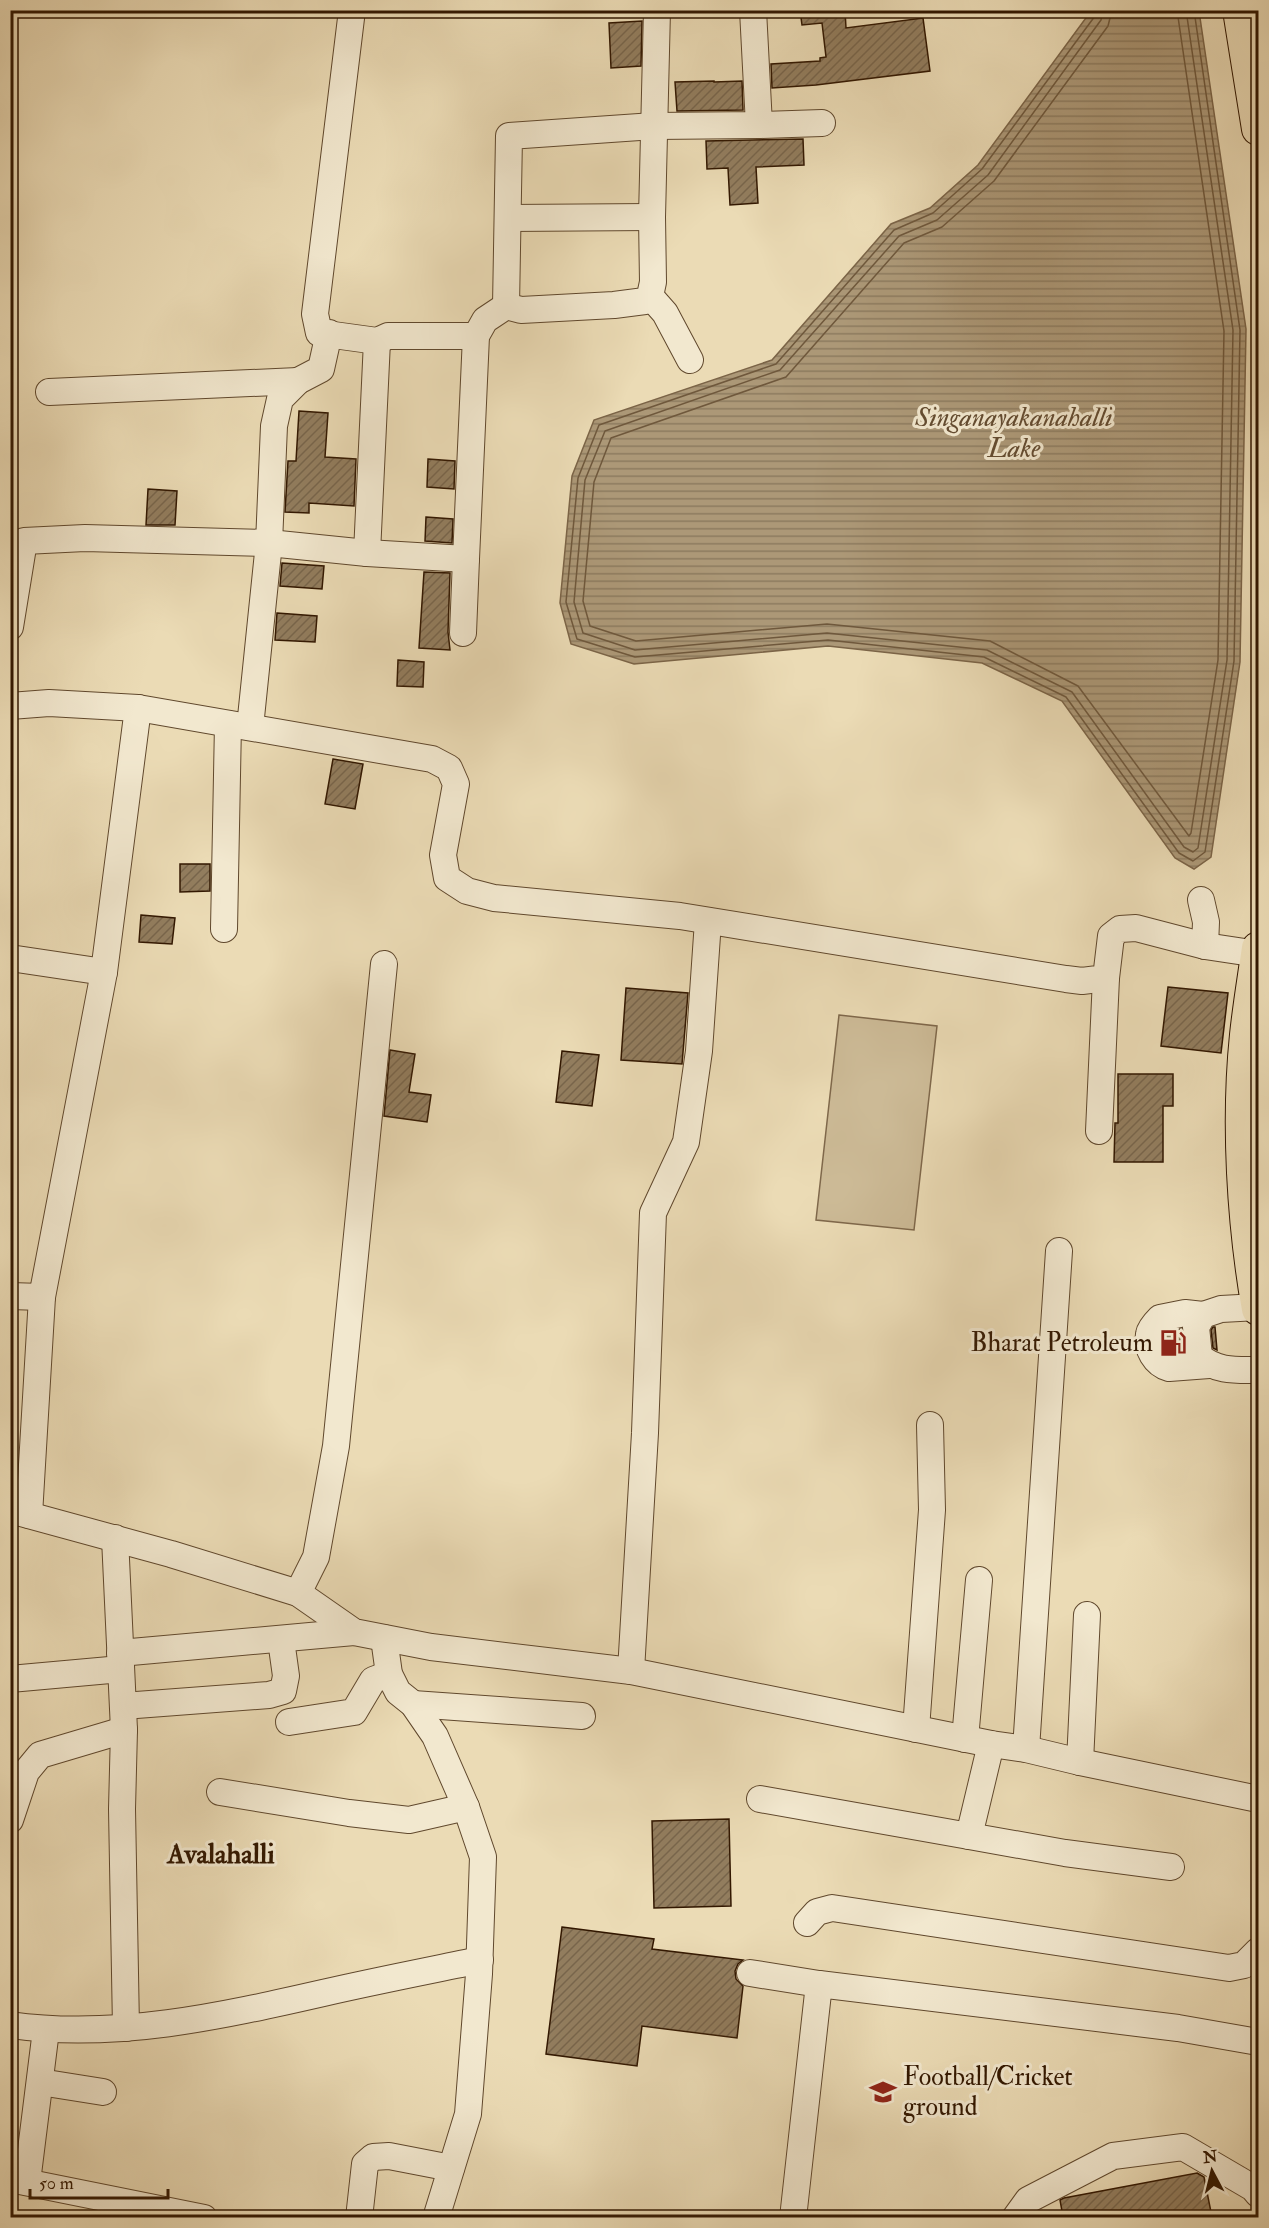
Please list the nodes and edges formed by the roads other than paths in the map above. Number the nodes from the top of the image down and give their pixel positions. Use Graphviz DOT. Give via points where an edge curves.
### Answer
graph roads {
  1 [pos="352,10"];
  2 [pos="657,10"];
  3 [pos="753,10"];
  4 [pos="1239,10"];
  5 [pos="822,123"];
  6 [pos="759,125"];
  7 [pos="654,126"];
  8 [pos="1258,129"];
  9 [pos="652,217"];
  10 [pos="508,218"];
  11 [pos="650,296"];
  12 [pos="506,306"];
  13 [pos="329,333"];
  14 [pos="476,336"];
  15 [pos="377,341"];
  16 [pos="690,360"];
  17 [pos="298,381"];
  18 [pos="49,392"];
  19 [pos="268,543"];
  20 [pos="367,553"];
  21 [pos="466,559"];
  22 [pos="10,627"];
  23 [pos="463,633"];
  24 [pos="10,706"];
  25 [pos="138,708"];
  26 [pos="239,725"];
  27 [pos="1201,900"];
  28 [pos="708,921"];
  29 [pos="224,929"];
  30 [pos="1205,946"];
  31 [pos="1258,951"];
  32 [pos="10,958"];
  33 [pos="384,964"];
  34 [pos="104,972"];
  35 [pos="1106,978"];
  36 [pos="1099,1131"];
  37 [pos="1059,1251"];
  38 [pos="10,1296"];
  39 [pos="42,1297"];
  40 [pos="1258,1308"];
  41 [pos="1203,1315"];
  42 [pos="1209,1365"];
  43 [pos="1258,1370"];
  44 [pos="930,1425"];
  45 [pos="20,1512"];
  46 [pos="115,1539"];
  47 [pos="979,1580"];
  48 [pos="298,1593"];
  49 [pos="1087,1615"];
  50 [pos="354,1632"];
  51 [pos="384,1638"];
  52 [pos="281,1640"];
  53 [pos="121,1661"];
  54 [pos="631,1671"];
  55 [pos="389,1674"];
  56 [pos="10,1679"];
  57 [pos="413,1704"];
  58 [pos="582,1716"];
  59 [pos="123,1718"];
  60 [pos="289,1722"];
  61 [pos="916,1729"];
  62 [pos="965,1739"];
  63 [pos="991,1744"];
  64 [pos="1026,1749"];
  65 [pos="1080,1762"];
  66 [pos="220,1791"];
  67 [pos="760,1799"];
  68 [pos="1258,1799"];
  69 [pos="466,1807"];
  70 [pos="10,1820"];
  71 [pos="969,1836"];
  72 [pos="1171,1867"];
  73 [pos="807,1923"];
  74 [pos="1258,1951"];
  75 [pos="480,1960"];
  76 [pos="750,1973"];
  77 [pos="819,1983"];
  78 [pos="10,2025"];
  79 [pos="126,2028"];
  80 [pos="46,2030"];
  81 [pos="1258,2042"];
  82 [pos="40,2082"];
  83 [pos="103,2092"];
  84 [pos="451,2168"];
  85 [pos="19,2181"];
  86 [pos="1258,2194"];
  87 [pos="204,2217"];
  88 [pos="359,2217"];
  89 [pos="436,2217"];
  90 [pos="793,2217"];
  91 [pos="1016,2217"];
  1 -- 13 [label="street" via="315,314 319,333"];
  2 -- 7 [label="street"];
  3 -- 6 [label="street"];
  4 -- 8 [label="main road"];
  5 -- 6 [label="street"];
  6 -- 7 [label="street"];
  7 -- 9 [label="street"];
  7 -- 10 [label="street" via="509,136"];
  9 -- 10 [label="street"];
  9 -- 11 [label="street"];
  10 -- 12 [label="street"];
  11 -- 12 [label="street" via="645,301 614,305 521,310"];
  11 -- 16 [label="street" via="665,313"];
  12 -- 14 [label="street" via="485,320"];
  13 -- 15 [label="street"];
  13 -- 17 [label="street" via="321,369"];
  14 -- 15 [label="street" via="388,336"];
  14 -- 21 [label="street"];
  15 -- 20 [label="street"];
  17 -- 18 [label="street"];
  17 -- 19 [label="street" via="280,399 274,426"];
  19 -- 20 [label="street"];
  19 -- 22 [label="street" via="24,540"];
  19 -- 26 [label="street"];
  20 -- 21 [label="street"];
  21 -- 23 [label="street"];
  24 -- 25 [label="street" via="49,703"];
  25 -- 26 [label="street"];
  25 -- 34 [label="street"];
  26 -- 28 [label="street" via="432,759 449,768 456,784 443,855 447,878 467,891 494,898"];
  26 -- 29 [label="street"];
  27 -- 30 [label="street" via="1206,921"];
  28 -- 35 [label="street" via="1066,979"];
  28 -- 54 [label="street" via="699,1051 686,1142 653,1213"];
  30 -- 31 [label="street"];
  30 -- 35 [label="street" via="1136,928 1120,929 1112,936"];
  31 -- 40 [label="main road" via="1246,1035 1242,1105 1246,1222"];
  32 -- 34 [label="street"];
  33 -- 48 [label="street" via="336,1446 316,1557"];
  34 -- 39 [label="street"];
  35 -- 36 [label="street"];
  37 -- 64 [label="street"];
  38 -- 39 [label="street"];
  39 -- 45 [label="street"];
  40 -- 41 [label="street" via="1221,1309"];
  41 -- 42 [label="street" via="1196,1327 1199,1356"];
  41 -- 42 [label="street" via="1185,1313 1160,1318 1149,1331 1149,1342 1153,1358 1163,1366"];
  42 -- 43 [label="street"];
  44 -- 61 [label="street" via="932,1510"];
  45 -- 46 [label="street"];
  46 -- 48 [label="street"];
  46 -- 53 [label="street"];
  47 -- 62 [label="street"];
  48 -- 50 [label="street"];
  49 -- 65 [label="street"];
  50 -- 51 [label="street"];
  50 -- 52 [label="street"];
  51 -- 54 [label="street"];
  51 -- 55 [label="street"];
  52 -- 53 [label="street"];
  52 -- 59 [label="street" via="286,1676 283,1691"];
  53 -- 56 [label="street"];
  53 -- 59 [label="street"];
  54 -- 61 [label="street"];
  55 -- 57 [label="street" via="398,1692"];
  55 -- 60 [label="street" via="373,1680 354,1712"];
  57 -- 58 [label="street"];
  57 -- 69 [label="street" via="435,1736"];
  59 -- 70 [label="street" via="40,1755 27,1772"];
  59 -- 79 [label="street"];
  61 -- 62 [label="street"];
  62 -- 63 [label="street"];
  63 -- 64 [label="street"];
  63 -- 71 [label="street"];
  64 -- 65 [label="street"];
  65 -- 68 [label="street"];
  66 -- 69 [label="street" via="409,1820"];
  67 -- 71 [label="street"];
  69 -- 75 [label="street" via="483,1857"];
  71 -- 72 [label="street"];
  73 -- 74 [label="street" via="817,1912 831,1908 1229,1968 1245,1965"];
  75 -- 79 [label="street" via="247,2011"];
  75 -- 84 [label="street" via="468,2114"];
  76 -- 77 [label="street"];
  77 -- 81 [label="street" via="1179,2028"];
  77 -- 90 [label="street"];
  78 -- 80 [label="street"];
  79 -- 80 [label="street"];
  80 -- 82 [label="street"];
  82 -- 83 [label="street"];
  82 -- 85 [label="street"];
  84 -- 88 [label="street" via="389,2156 373,2157 365,2164"];
  84 -- 89 [label="street"];
  85 -- 87 [label="street"];
  86 -- 91 [label="street" via="1183,2147 1113,2156 1028,2200"];
}
